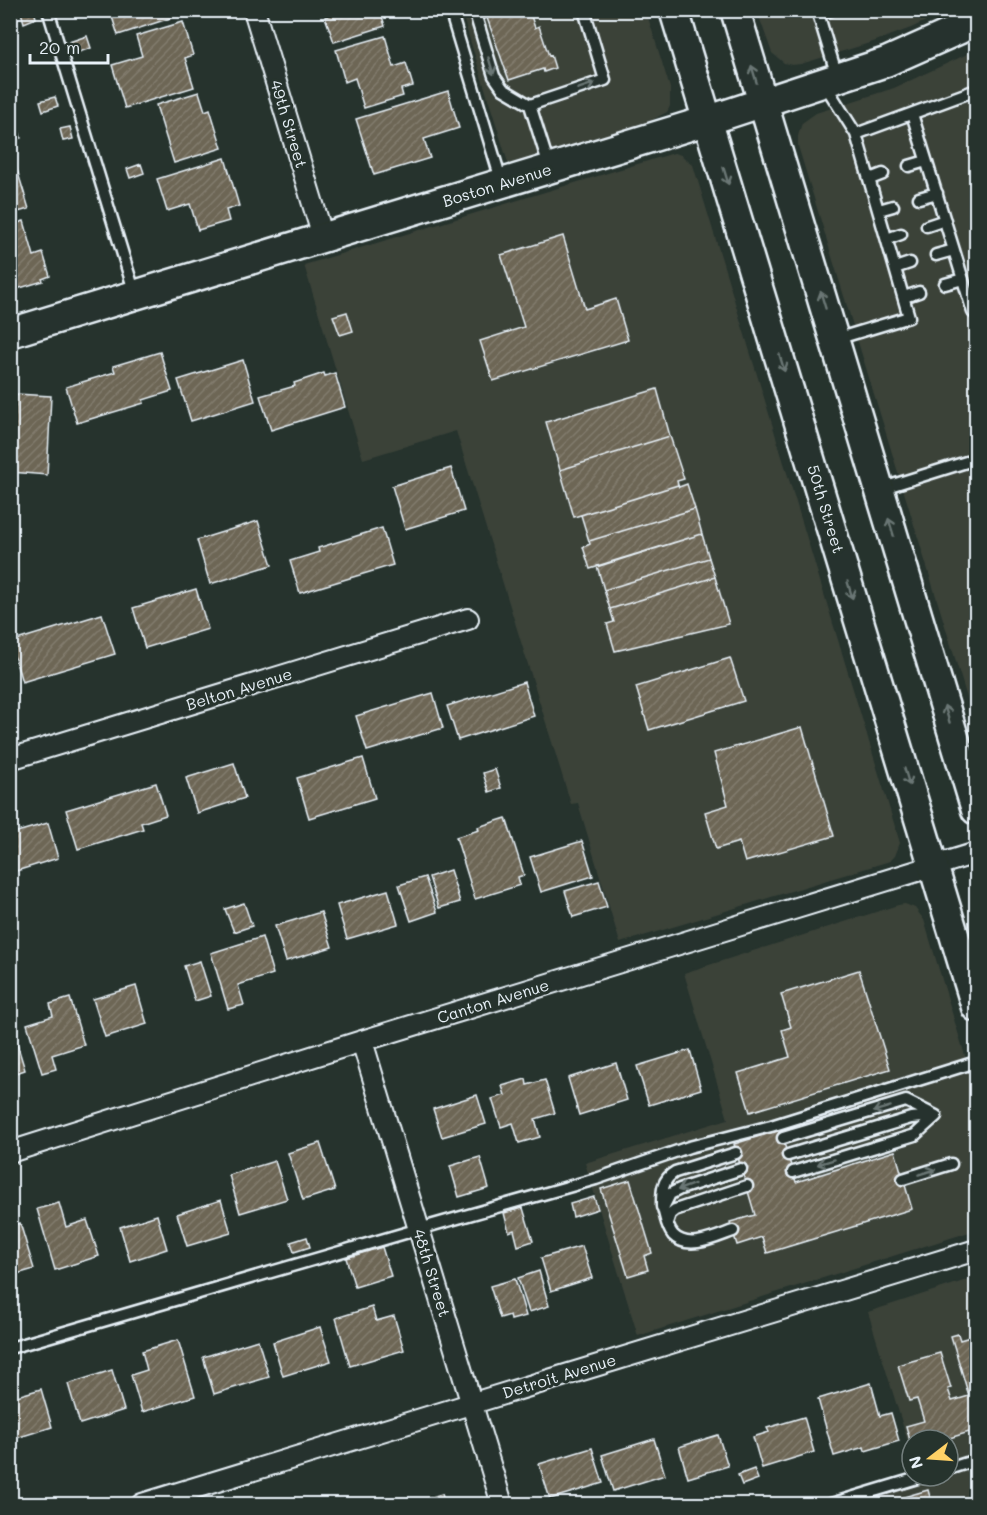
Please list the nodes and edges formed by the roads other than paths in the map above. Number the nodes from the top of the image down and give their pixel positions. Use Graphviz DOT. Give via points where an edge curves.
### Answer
graph roads {
  1 [pos="48,10"];
  2 [pos="254,10"];
  3 [pos="450,10"];
  4 [pos="474,10"];
  5 [pos="584,10"];
  6 [pos="674,10"];
  7 [pos="735,10"];
  8 [pos="831,10"];
  9 [pos="817,12"];
  10 [pos="971,18"];
  11 [pos="831,81"];
  12 [pos="976,90"];
  13 [pos="763,103"];
  14 [pos="530,105"];
  15 [pos="912,114"];
  16 [pos="709,120"];
  17 [pos="856,134"];
  18 [pos="926,160"];
  19 [pos="909,166"];
  20 [pos="550,169"];
  21 [pos="883,174"];
  22 [pos="870,179"];
  23 [pos="502,183"];
  24 [pos="937,193"];
  25 [pos="919,198"];
  26 [pos="892,206"];
  27 [pos="879,210"];
  28 [pos="945,220"];
  29 [pos="927,226"];
  30 [pos="901,234"];
  31 [pos="324,237"];
  32 [pos="887,239"];
  33 [pos="954,250"];
  34 [pos="936,255"];
  35 [pos="910,263"];
  36 [pos="895,268"];
  37 [pos="963,279"];
  38 [pos="945,284"];
  39 [pos="919,292"];
  40 [pos="135,295"];
  41 [pos="904,297"];
  42 [pos="974,312"];
  43 [pos="10,333"];
  44 [pos="835,339"];
  45 [pos="976,459"];
  46 [pos="880,490"];
  47 [pos="468,619"];
  48 [pos="10,759"];
  49 [pos="976,810"];
  50 [pos="976,853"];
  51 [pos="934,866"];
  52 [pos="976,1007"];
  53 [pos="362,1041"];
  54 [pos="976,1062"];
  55 [pos="936,1116"];
  56 [pos="783,1138"];
  57 [pos="10,1152"];
  58 [pos="736,1153"];
  59 [pos="788,1155"];
  60 [pos="951,1164"];
  61 [pos="741,1169"];
  62 [pos="793,1172"];
  63 [pos="903,1179"];
  64 [pos="747,1186"];
  65 [pos="663,1208"];
  66 [pos="667,1223"];
  67 [pos="419,1229"];
  68 [pos="733,1231"];
  69 [pos="976,1250"];
  70 [pos="10,1348"];
  71 [pos="471,1403"];
  72 [pos="976,1460"];
  73 [pos="960,1465"];
  74 [pos="900,1483"];
  75 [pos="142,1504"];
  76 [pos="502,1504"];
  77 [pos="831,1504"];
  1 -- 40 [label="lane"];
  2 -- 31 [label="street, 49th Street"];
  3 -- 23 [label="lane"];
  4 -- 14 [label="lane, one-way" via="494,76 503,89"];
  14 -- 5 [label="lane, one-way" via="605,80"];
  6 -- 16 [label="main road, 50th Street"];
  13 -- 7 [label="main road, one-way"];
  8 -- 9 [label="lane"];
  9 -- 11 [label="lane"];
  10 -- 11 [label="main road, Boston Avenue" via="886,62"];
  11 -- 13 [label="main road, Boston Avenue"];
  11 -- 17 [label="lane"];
  12 -- 15 [label="lane"];
  13 -- 16 [label="main road, Boston Avenue"];
  44 -- 13 [label="main road, one-way"];
  14 -- 20 [label="lane"];
  15 -- 17 [label="lane"];
  15 -- 18 [label="lane"];
  16 -- 20 [label="main road, Boston Avenue"];
  16 -- 51 [label="main road, 50th Street, one-way"];
  17 -- 22 [label="lane"];
  18 -- 19 [label="lane"];
  18 -- 24 [label="lane"];
  20 -- 23 [label="main road, Boston Avenue"];
  21 -- 22 [label="lane"];
  22 -- 27 [label="lane"];
  23 -- 31 [label="main road, Boston Avenue"];
  24 -- 25 [label="lane"];
  24 -- 28 [label="lane"];
  26 -- 27 [label="lane"];
  27 -- 32 [label="lane"];
  28 -- 29 [label="lane"];
  28 -- 33 [label="lane"];
  30 -- 32 [label="lane"];
  31 -- 40 [label="main road, Boston Avenue"];
  32 -- 36 [label="lane"];
  33 -- 34 [label="lane"];
  33 -- 37 [label="lane"];
  35 -- 36 [label="lane"];
  36 -- 41 [label="lane"];
  37 -- 38 [label="lane"];
  37 -- 42 [label="lane"];
  39 -- 41 [label="lane"];
  40 -- 43 [label="main road, Boston Avenue"];
  41 -- 44 [label="lane" via="909,316"];
  44 -- 46 [label="main road"];
  45 -- 46 [label="lane"];
  49 -- 46 [label="main road, one-way"];
  47 -- 48 [label="street, Belton Avenue"];
  50 -- 51 [label="street, Canton Avenue"];
  51 -- 52 [label="main road, 50th Street"];
  51 -- 53 [label="street, Canton Avenue"];
  53 -- 57 [label="street, Canton Avenue"];
  53 -- 67 [label="street, 48th Street"];
  54 -- 67 [label="lane"];
  55 -- 56 [label="lane, one-way" via="906,1101"];
  55 -- 59 [label="lane" via="911,1118"];
  55 -- 62 [label="lane, one-way" via="915,1135"];
  58 -- 65 [label="lane" via="669,1176 662,1192"];
  63 -- 60 [label="lane, one-way"];
  61 -- 65 [label="lane, one-way" via="680,1189 670,1194"];
  64 -- 66 [label="lane" via="675,1210"];
  65 -- 66 [label="lane"];
  66 -- 68 [label="lane" via="683,1241 698,1242"];
  67 -- 70 [label="lane"];
  67 -- 71 [label="street, 48th Street"];
  69 -- 71 [label="street, Detroit Avenue"];
  71 -- 75 [label="street, Detroit Avenue"];
  71 -- 76 [label="street, 48th Street"];
  72 -- 73 [label="lane"];
  74 -- 77 [label="lane"];
}
